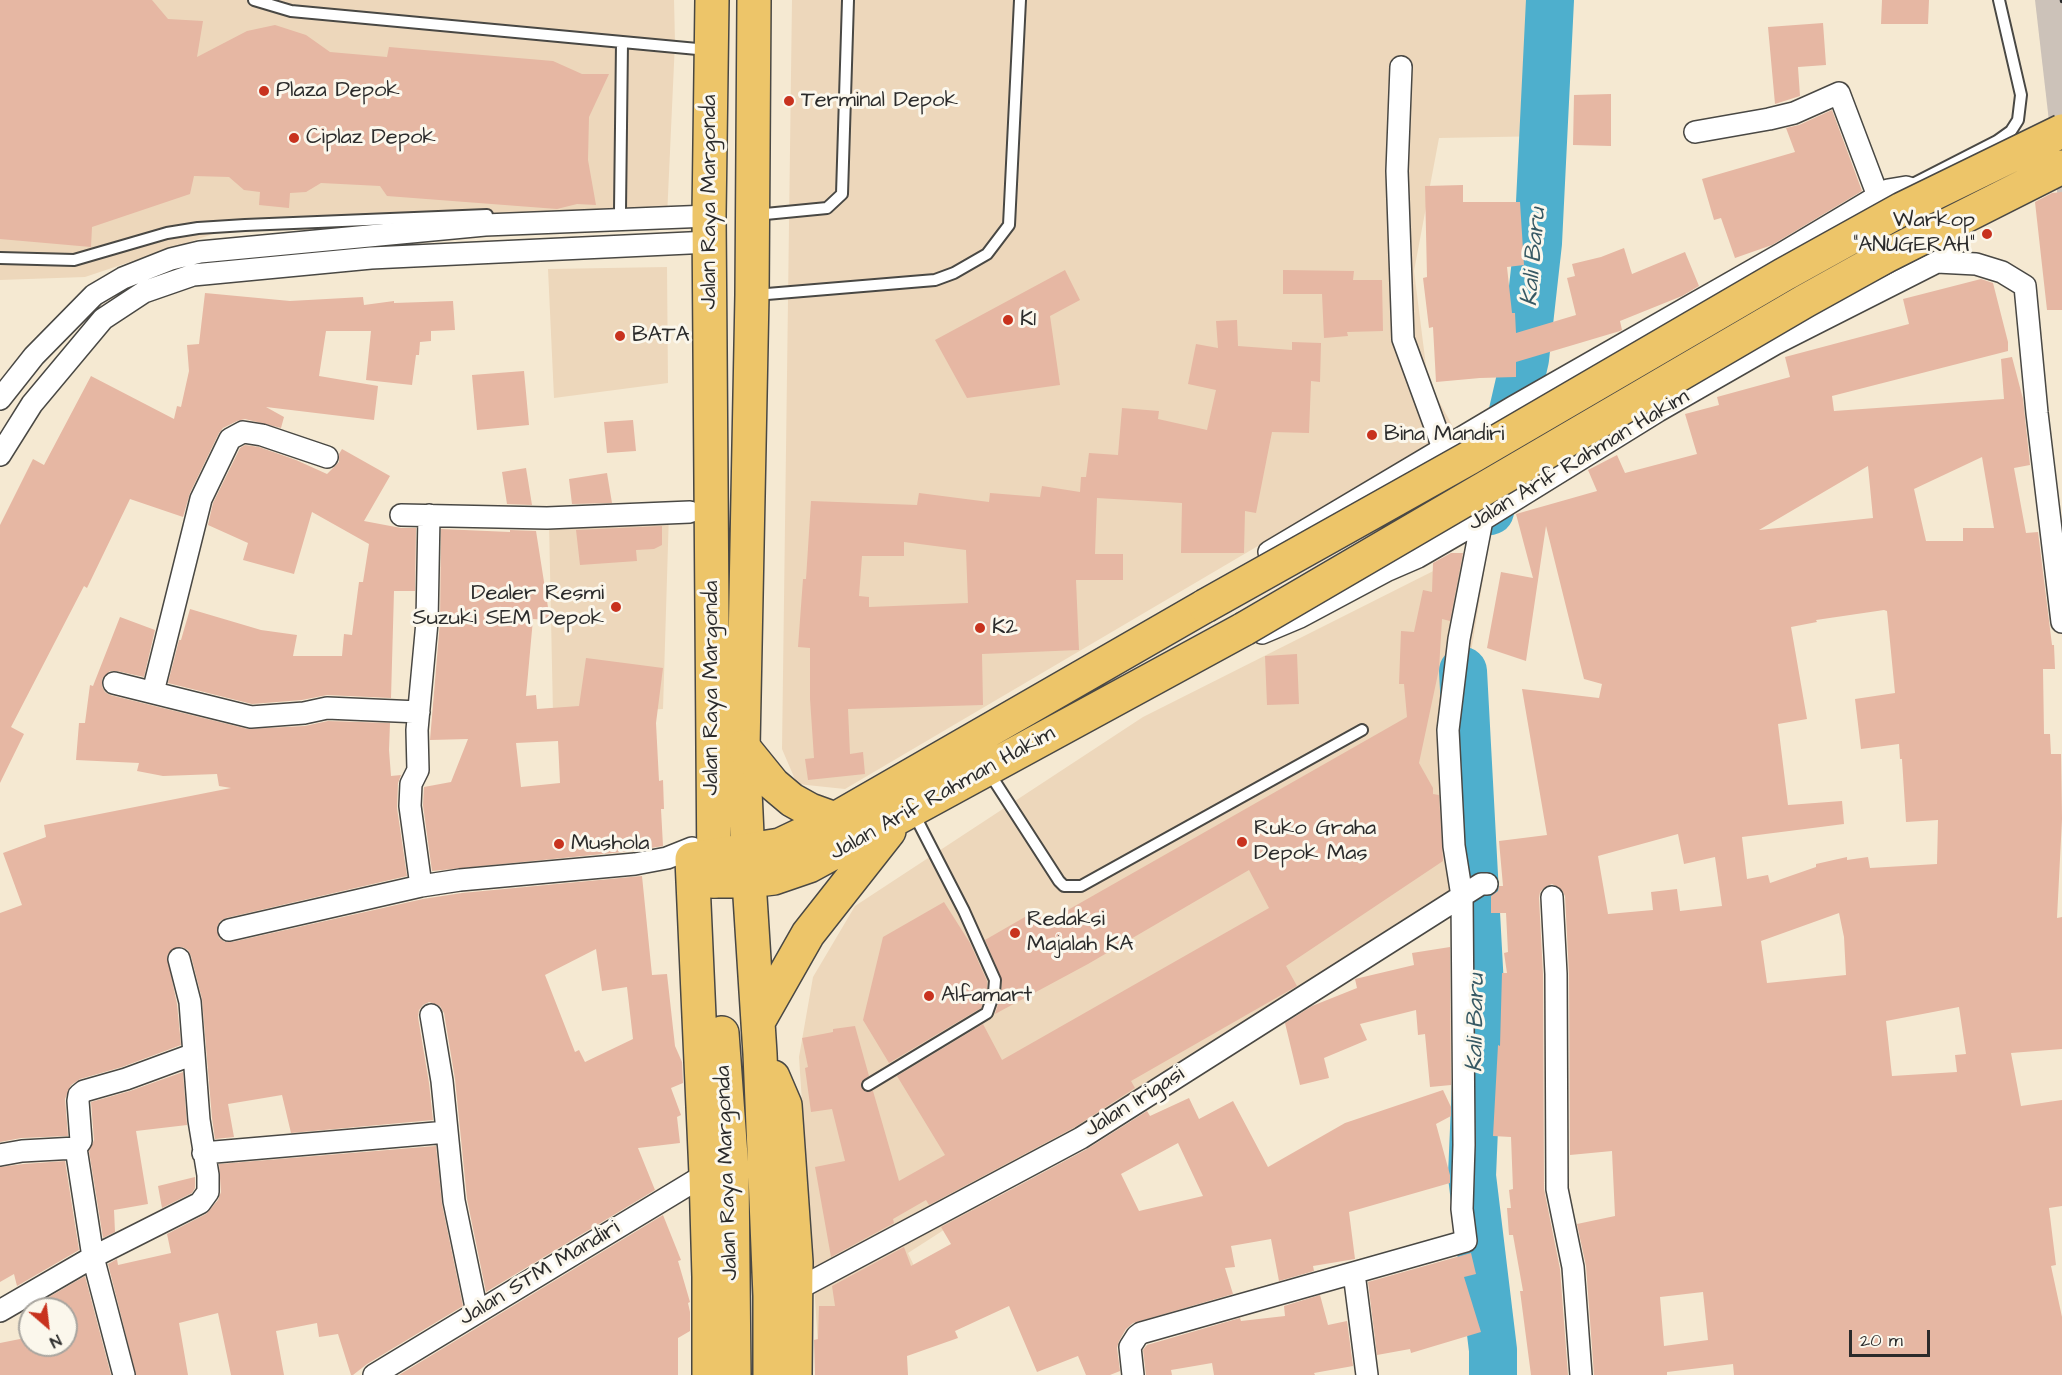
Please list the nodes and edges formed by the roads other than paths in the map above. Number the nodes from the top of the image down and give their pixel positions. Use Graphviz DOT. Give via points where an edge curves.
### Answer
graph roads {
  1 [pos="254,0"];
  2 [pos="691,0"];
  3 [pos="712,0"];
  4 [pos="754,0"];
  5 [pos="848,0"];
  6 [pos="1020,0"];
  7 [pos="1999,0"];
  8 [pos="622,42"];
  9 [pos="701,50"];
  10 [pos="1401,67"];
  11 [pos="2062,131"];
  12 [pos="1695,132"];
  13 [pos="2062,167"];
  14 [pos="1906,187"];
  15 [pos="1878,196"];
  16 [pos="620,210"];
  17 [pos="752,215"];
  18 [pos="700,222"];
  19 [pos="0,258"];
  20 [pos="171,259"];
  21 [pos="1937,262"];
  22 [pos="170,282"];
  23 [pos="752,295"];
  24 [pos="0,398"];
  25 [pos="32,404"];
  26 [pos="1443,448"];
  27 [pos="0,454"];
  28 [pos="327,457"];
  29 [pos="690,512"];
  30 [pos="401,515"];
  31 [pos="429,515"];
  32 [pos="1482,520"];
  33 [pos="2062,622"];
  34 [pos="1160,631"];
  35 [pos="1180,664"];
  36 [pos="114,683"];
  37 [pos="153,692"];
  38 [pos="419,712"];
  39 [pos="1362,730"];
  40 [pos="743,747"];
  41 [pos="988,771"];
  42 [pos="906,815"];
  43 [pos="835,819"];
  44 [pos="700,865"];
  45 [pos="749,866"];
  46 [pos="421,886"];
  47 [pos="1475,889"];
  48 [pos="1552,897"];
  49 [pos="229,930"];
  50 [pos="179,959"];
  51 [pos="431,1015"];
  52 [pos="758,1022"];
  53 [pos="194,1054"];
  54 [pos="760,1054"];
  55 [pos="868,1085"];
  56 [pos="447,1132"];
  57 [pos="76,1148"];
  58 [pos="204,1153"];
  59 [pos="0,1155"];
  60 [pos="719,1172"];
  61 [pos="93,1257"];
  62 [pos="1354,1273"];
  63 [pos="796,1290"];
  64 [pos="0,1311"];
  65 [pos="477,1312"];
  66 [pos="124,1375"];
  67 [pos="374,1375"];
  68 [pos="709,1375"];
  69 [pos="734,1375"];
  70 [pos="770,1375"];
  71 [pos="795,1375"];
  72 [pos="1133,1375"];
  73 [pos="1367,1375"];
  74 [pos="1581,1375"];
  1 -- 8 [label="lane" via="291,11"];
  2 -- 9 [label="main road, Jalan Raya Margonda"];
  3 -- 9 [label="main road, Jalan Raya Margonda"];
  4 -- 17 [label="main road, Jalan Raya Margonda"];
  5 -- 17 [label="lane" via="843,194 828,208"];
  6 -- 23 [label="lane" via="1009,225 987,254 936,280"];
  7 -- 14 [label="lane" via="2021,95 2018,120 1997,141"];
  8 -- 9 [label="lane"];
  8 -- 16 [label="lane"];
  9 -- 18 [label="main road, Jalan Raya Margonda"];
  10 -- 26 [label="street" via="1397,171 1403,339"];
  11 -- 34 [label="main road, Jalan Arif Rahman Hakim, bridge" via="1902,209"];
  12 -- 15 [label="street" via="1794,113 1839,93"];
  13 -- 35 [label="main road, Jalan Arif Rahman Hakim, bridge" via="1805,301"];
  14 -- 15 [label="street, Jalan Arif Rahman Hakim"];
  14 -- 21 [label="street" via="1930,200 1945,228 1948,241"];
  15 -- 26 [label="street, Jalan Arif Rahman Hakim"];
  16 -- 18 [label="lane"];
  16 -- 19 [label="lane" via="233,226 167,233 74,260"];
  17 -- 23 [label="main road, Jalan Raya Margonda"];
  18 -- 20 [label="street" via="485,225 200,252"];
  18 -- 22 [label="street" via="225,270"];
  18 -- 29 [label="main road, Jalan Raya Margonda"];
  18 -- 44 [label="main road, Jalan Raya Margonda"];
  20 -- 22 [label="street"];
  20 -- 24 [label="street" via="123,278 94,295 34,356"];
  21 -- 32 [label="street, Jalan Arif Rahman Hakim" via="1775,344"];
  21 -- 33 [label="street" via="1976,264 2002,272 2025,286"];
  22 -- 25 [label="street" via="130,300 104,320"];
  23 -- 40 [label="main road, Jalan Raya Margonda"];
  24 -- 25 [label="street"];
  25 -- 27 [label="street"];
  26 -- 34 [label="street, Jalan Arif Rahman Hakim" via="1265,555"];
  28 -- 37 [label="street" via="262,435 243,432 230,439 201,499"];
  29 -- 31 [label="street" via="547,518"];
  29 -- 44 [label="main road, Jalan Raya Margonda"];
  30 -- 31 [label="street"];
  31 -- 38 [label="street" via="427,622"];
  32 -- 35 [label="street, Jalan Arif Rahman Hakim" via="1300,617"];
  32 -- 47 [label="street" via="1459,639 1448,730 1454,846"];
  34 -- 43 [label="main road, Jalan Arif Rahman Hakim"];
  35 -- 41 [label="main road, Jalan Arif Rahman Hakim"];
  36 -- 37 [label="street"];
  37 -- 38 [label="street" via="250,717 327,708"];
  38 -- 46 [label="street" via="418,771 411,784 410,806"];
  39 -- 41 [label="lane" via="1081,886 1064,886 1059,881"];
  40 -- 43 [label="main road" via="772,784 792,800"];
  40 -- 45 [label="main road, Jalan Raya Margonda"];
  41 -- 42 [label="main road, Jalan Arif Rahman Hakim"];
  42 -- 45 [label="main road, Jalan Arif Rahman Hakim" via="782,876"];
  42 -- 52 [label="main road" via="808,934"];
  42 -- 55 [label="lane" via="964,911 995,980 994,993 987,1013"];
  43 -- 45 [label="main road, Jalan Arif Rahman Hakim" via="780,845"];
  44 -- 45 [label="main road, Jalan Arif Rahman Hakim"];
  44 -- 46 [label="street" via="667,858"];
  44 -- 60 [label="main road, Jalan Raya Margonda"];
  45 -- 52 [label="main road, Jalan Raya Margonda"];
  46 -- 49 [label="street"];
  47 -- 62 [label="street" via="1462,1209 1466,1240"];
  47 -- 63 [label="street, Jalan Irigasi" via="1081,1138"];
  48 -- 74 [label="street" via="1557,1189 1573,1267"];
  50 -- 53 [label="street" via="190,1002"];
  51 -- 56 [label="street"];
  52 -- 54 [label="main road, Jalan Raya Margonda"];
  53 -- 57 [label="street" via="84,1090 78,1101 81,1141"];
  53 -- 58 [label="street"];
  54 -- 63 [label="main road, Jalan Raya Margonda" via="785,1105"];
  54 -- 70 [label="main road, Jalan Raya Margonda"];
  56 -- 58 [label="street"];
  56 -- 65 [label="street" via="454,1201"];
  57 -- 59 [label="street"];
  57 -- 61 [label="street"];
  58 -- 61 [label="street" via="208,1192 200,1203"];
  60 -- 65 [label="street, Jalan STM Mandiri"];
  60 -- 68 [label="main road, Jalan Raya Margonda" via="709,1277"];
  60 -- 69 [label="main road, Jalan Raya Margonda"];
  61 -- 64 [label="street"];
  61 -- 66 [label="street"];
  62 -- 72 [label="street" via="1141,1333 1130,1347"];
  62 -- 73 [label="street"];
  63 -- 71 [label="main road, Jalan Raya Margonda"];
  65 -- 67 [label="street, Jalan STM Mandiri"];
}
